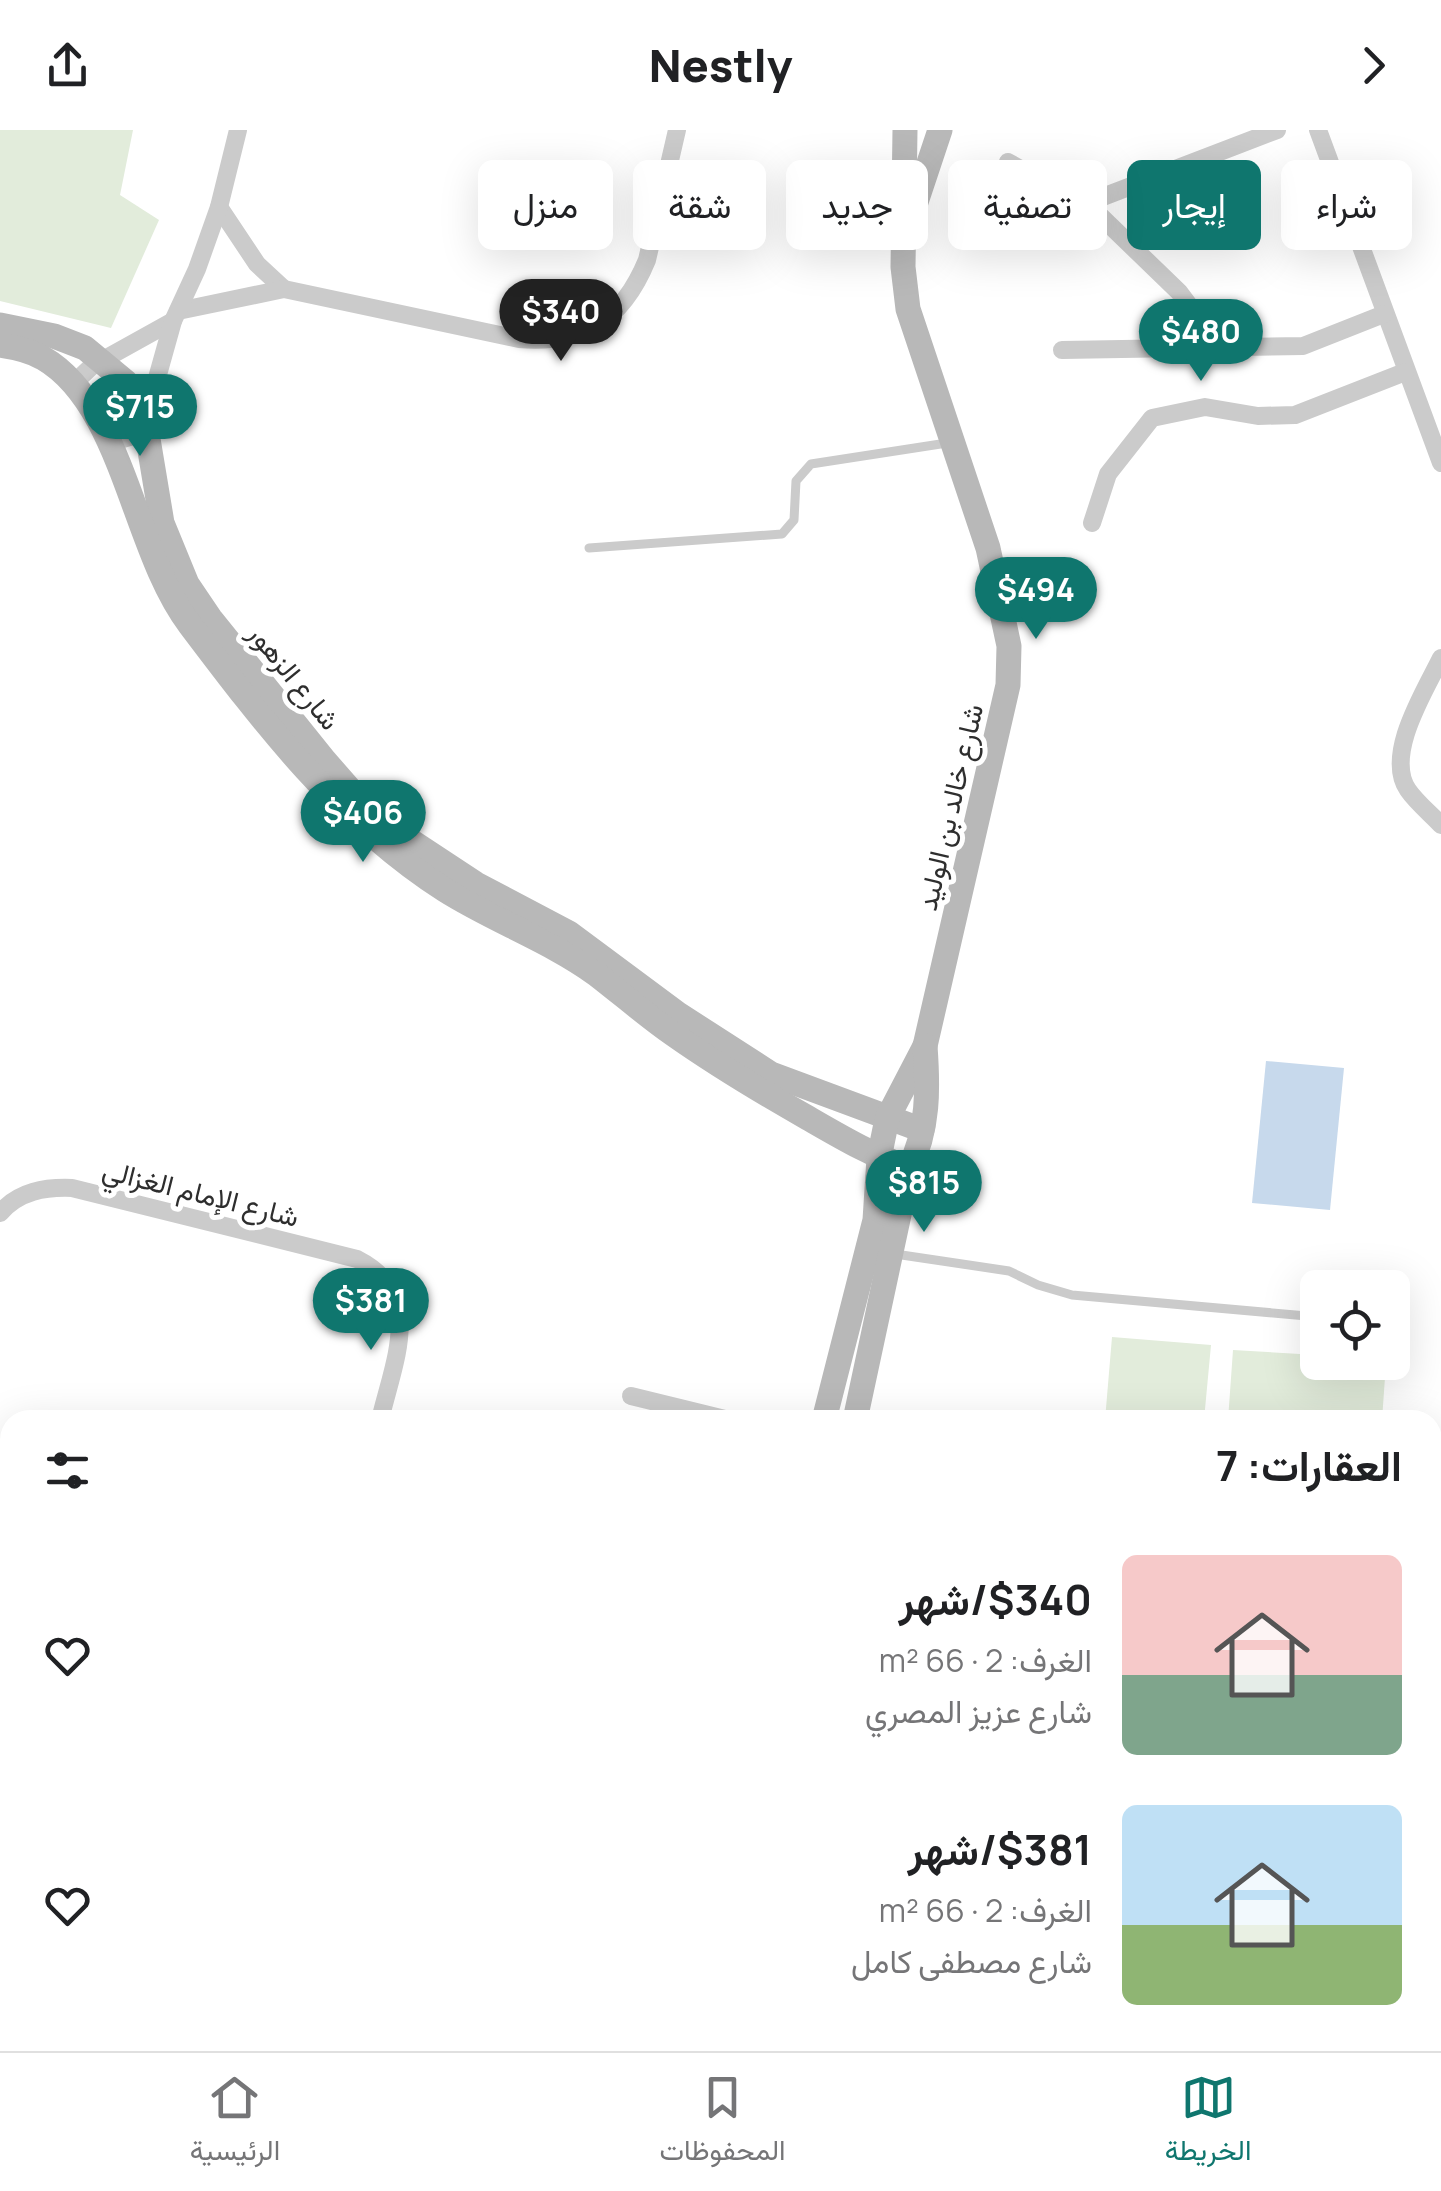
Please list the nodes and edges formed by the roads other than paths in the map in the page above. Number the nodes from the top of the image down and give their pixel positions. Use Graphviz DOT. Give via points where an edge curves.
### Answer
graph roads {
  1 [pos="238,130"];
  2 [pos="676,130"];
  3 [pos="905,130"];
  4 [pos="915,130"];
  5 [pos="940,130"];
  6 [pos="1277,130"];
  7 [pos="1318,130"];
  8 [pos="905,160"];
  9 [pos="928,167"];
  10 [pos="1107,195"];
  11 [pos="219,206"];
  12 [pos="1107,222"];
  13 [pos="905,250"];
  14 [pos="284,289"];
  15 [pos="1384,314"];
  16 [pos="175,316"];
  17 [pos="0,325"];
  18 [pos="0,344"];
  19 [pos="1206,348"];
  20 [pos="1062,350"];
  21 [pos="102,360"];
  22 [pos="1406,372"];
  23 [pos="74,383"];
  24 [pos="146,422"];
  25 [pos="107,439"];
  26 [pos="952,442"];
  27 [pos="1441,463"];
  28 [pos="1092,523"];
  29 [pos="589,548"];
  30 [pos="1441,658"];
  31 [pos="1441,825"];
  32 [pos="925,1046"];
  33 [pos="886,1119"];
  34 [pos="922,1130"];
  35 [pos="879,1158"];
  36 [pos="909,1168"];
  37 [pos="0,1212"];
  38 [pos="892,1254"];
  39 [pos="1300,1316"];
  40 [pos="631,1396"];
  41 [pos="382,1410"];
  42 [pos="688,1410"];
  43 [pos="828,1410"];
  44 [pos="861,1410"];
  1 -- 11 [label="street"];
  2 -- 14 [label="street" via="640,278 614,310 580,335 554,342 519,339"];
  3 -- 8 [label="street, شارع خالد بن الوليد"];
  4 -- 5 [label="street"];
  5 -- 9 [label="street, شارع خالد بن الوليد"];
  6 -- 10 [label="street"];
  7 -- 15 [label="street"];
  11 -- 14 [label="street" via="256,264"];
  11 -- 16 [label="street"];
  12 -- 19 [label="street" via="1179,292"];
  13 -- 26 [label="street, شارع خالد بن الوليد" via="908,309"];
  14 -- 16 [label="street"];
  15 -- 19 [label="street" via="1304,346"];
  15 -- 22 [label="street"];
  16 -- 21 [label="street"];
  16 -- 24 [label="street"];
  17 -- 21 [label="street, شارع الزهور" via="70,342"];
  18 -- 23 [label="street, شارع الزهور" via="40,356"];
  19 -- 20 [label="street"];
  21 -- 23 [label="street"];
  21 -- 24 [label="street, شارع الزهور" via="126,382"];
  22 -- 27 [label="street"];
  22 -- 28 [label="street" via="1295,415 1205,407 1152,418 1108,474"];
  23 -- 25 [label="street, شارع الزهور"];
  24 -- 25 [label="street" via="133,436"];
  24 -- 33 [label="street, شارع الزهور" via="162,523 186,584 353,793 390,828 569,933 722,1045 784,1081"];
  25 -- 35 [label="street, شارع الزهور" via="178,609 350,817 446,890 568,954 714,1062"];
  26 -- 29 [label="lane" via="811,464 796,480 794,520 782,534"];
  26 -- 32 [label="street, شارع خالد بن الوليد" via="988,548 1009,646 1008,684"];
  30 -- 31 [label="street" via="1400,753 1406,788"];
  32 -- 33 [label="street, شارع خالد بن الوليد"];
  32 -- 34 [label="street, شارع خالد بن الوليد"];
  33 -- 34 [label="street, شارع الزهور"];
  33 -- 35 [label="street, شارع خالد بن الوليد"];
  34 -- 36 [label="street, شارع خالد بن الوليد"];
  35 -- 36 [label="street, شارع الزهور"];
  35 -- 43 [label="street, شارع خالد بن الوليد" via="875,1220"];
  36 -- 38 [label="street, شارع خالد بن الوليد"];
  37 -- 41 [label="street, شارع الإمام الغزالي" via="26,1193 72,1188 356,1258 388,1281 401,1317"];
  38 -- 39 [label="lane" via="1010,1271 1072,1294"];
  38 -- 44 [label="street, شارع خالد بن الوليد"];
  40 -- 42 [label="street"];
}
